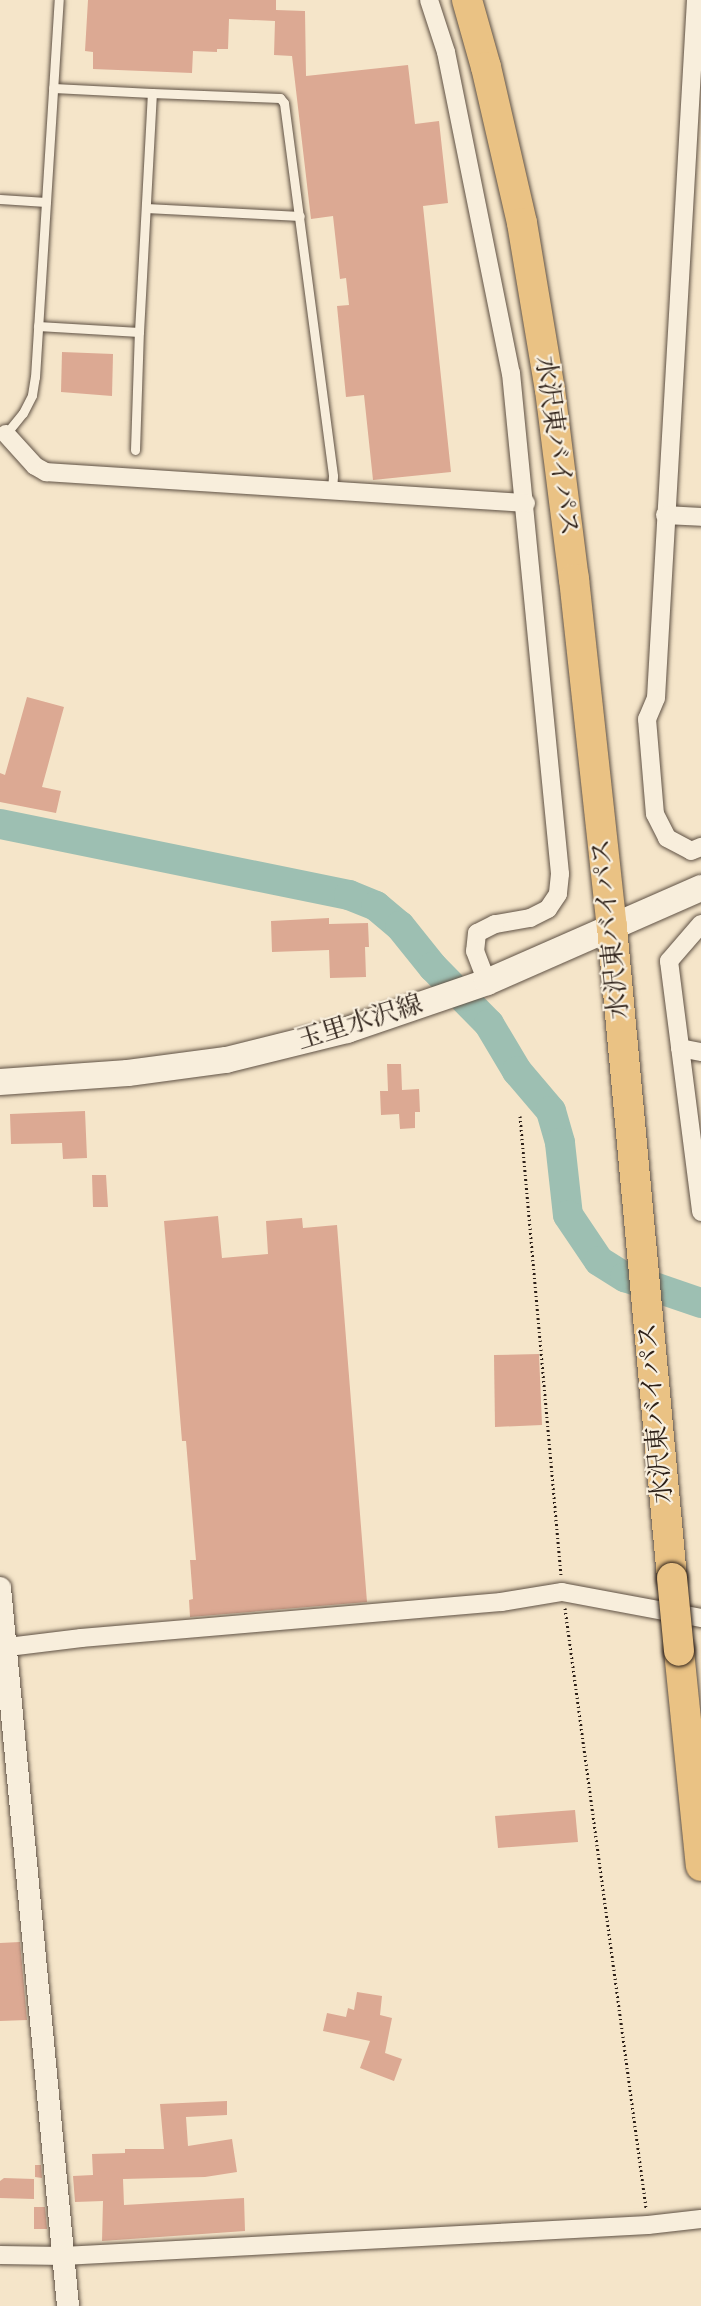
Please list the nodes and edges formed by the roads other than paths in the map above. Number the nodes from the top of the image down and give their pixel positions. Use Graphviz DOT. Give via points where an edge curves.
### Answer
graph roads {
  1 [pos="59,0"];
  2 [pos="429,0"];
  3 [pos="467,0"];
  4 [pos="696,0"];
  5 [pos="53,88"];
  6 [pos="152,93"];
  7 [pos="0,200"];
  8 [pos="46,202"];
  9 [pos="146,208"];
  10 [pos="300,216"];
  11 [pos="38,326"];
  12 [pos="139,332"];
  13 [pos="3,436"];
  14 [pos="135,450"];
  15 [pos="332,491"];
  16 [pos="525,503"];
  17 [pos="665,514"];
  18 [pos="701,517"];
  19 [pos="701,847"];
  20 [pos="701,888"];
  21 [pos="701,924"];
  22 [pos="612,927"];
  23 [pos="487,982"];
  24 [pos="680,1048"];
  25 [pos="701,1052"];
  26 [pos="0,1082"];
  27 [pos="701,1212"];
  28 [pos="0,1588"];
  29 [pos="701,1618"];
  30 [pos="3,1648"];
  31 [pos="701,1866"];
  32 [pos="701,2219"];
  33 [pos="0,2255"];
  34 [pos="63,2256"];
  35 [pos="68,2306"];
  1 -- 5 [label="lane"];
  2 -- 16 [label="street" via="446,52 512,373"];
  3 -- 22 [label="highway, 水沢東バイパス" via="522,223 550,390"];
  4 -- 17 [label="street"];
  5 -- 6 [label="lane"];
  5 -- 8 [label="lane"];
  6 -- 9 [label="lane"];
  6 -- 10 [label="lane" via="282,99"];
  7 -- 8 [label="lane"];
  8 -- 11 [label="lane"];
  9 -- 10 [label="lane"];
  9 -- 12 [label="lane"];
  10 -- 15 [label="lane"];
  11 -- 12 [label="lane"];
  11 -- 13 [label="lane" via="32,395 23,413"];
  12 -- 14 [label="lane"];
  13 -- 15 [label="street" via="46,472"];
  15 -- 16 [label="street"];
  16 -- 23 [label="street" via="560,885 548,909 477,933 475,951"];
  17 -- 18 [label="street"];
  17 -- 19 [label="street" via="656,698 647,719 655,814 667,838 691,851"];
  20 -- 22 [label="main road, 玉里水沢線"];
  21 -- 24 [label="street" via="669,961"];
  22 -- 23 [label="main road, 玉里水沢線"];
  22 -- 31 [label="highway, 水沢東バイパス, bridge"];
  23 -- 26 [label="main road, 玉里水沢線" via="347,1030 226,1060 128,1073"];
  24 -- 25 [label="street"];
  24 -- 27 [label="street"];
  28 -- 30 [label="street"];
  29 -- 30 [label="street" via="562,1592 501,1602"];
  30 -- 34 [label="street"];
  32 -- 34 [label="street"];
  33 -- 34 [label="street"];
  34 -- 35 [label="street"];
}
